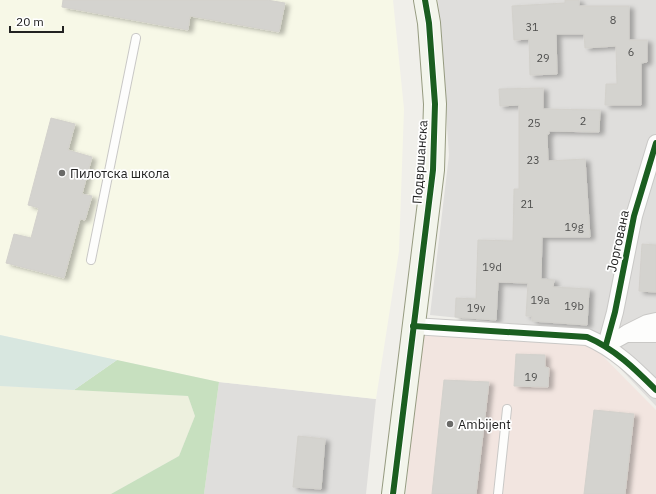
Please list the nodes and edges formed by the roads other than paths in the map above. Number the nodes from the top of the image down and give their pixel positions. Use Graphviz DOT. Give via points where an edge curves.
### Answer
graph roads {
  1 [pos="425,0"];
  2 [pos="136,38"];
  3 [pos="656,142"];
  4 [pos="91,260"];
  5 [pos="656,321"];
  6 [pos="413,326"];
  7 [pos="626,334"];
  8 [pos="656,334"];
  9 [pos="606,345"];
  10 [pos="656,390"];
  11 [pos="507,409"];
  12 [pos="393,494"];
  13 [pos="498,494"];
  1 -- 6 [label="street, Подвршанска" via="435,104 433,170"];
  2 -- 4 [label="lane"];
  3 -- 9 [label="street, Јоргована" via="634,216"];
  5 -- 7 [label="street"];
  6 -- 9 [label="street" via="587,338"];
  6 -- 12 [label="street, Подвршанска"];
  7 -- 8 [label="street"];
  7 -- 9 [label="street"];
  9 -- 10 [label="street"];
  11 -- 13 [label="lane"];
}
